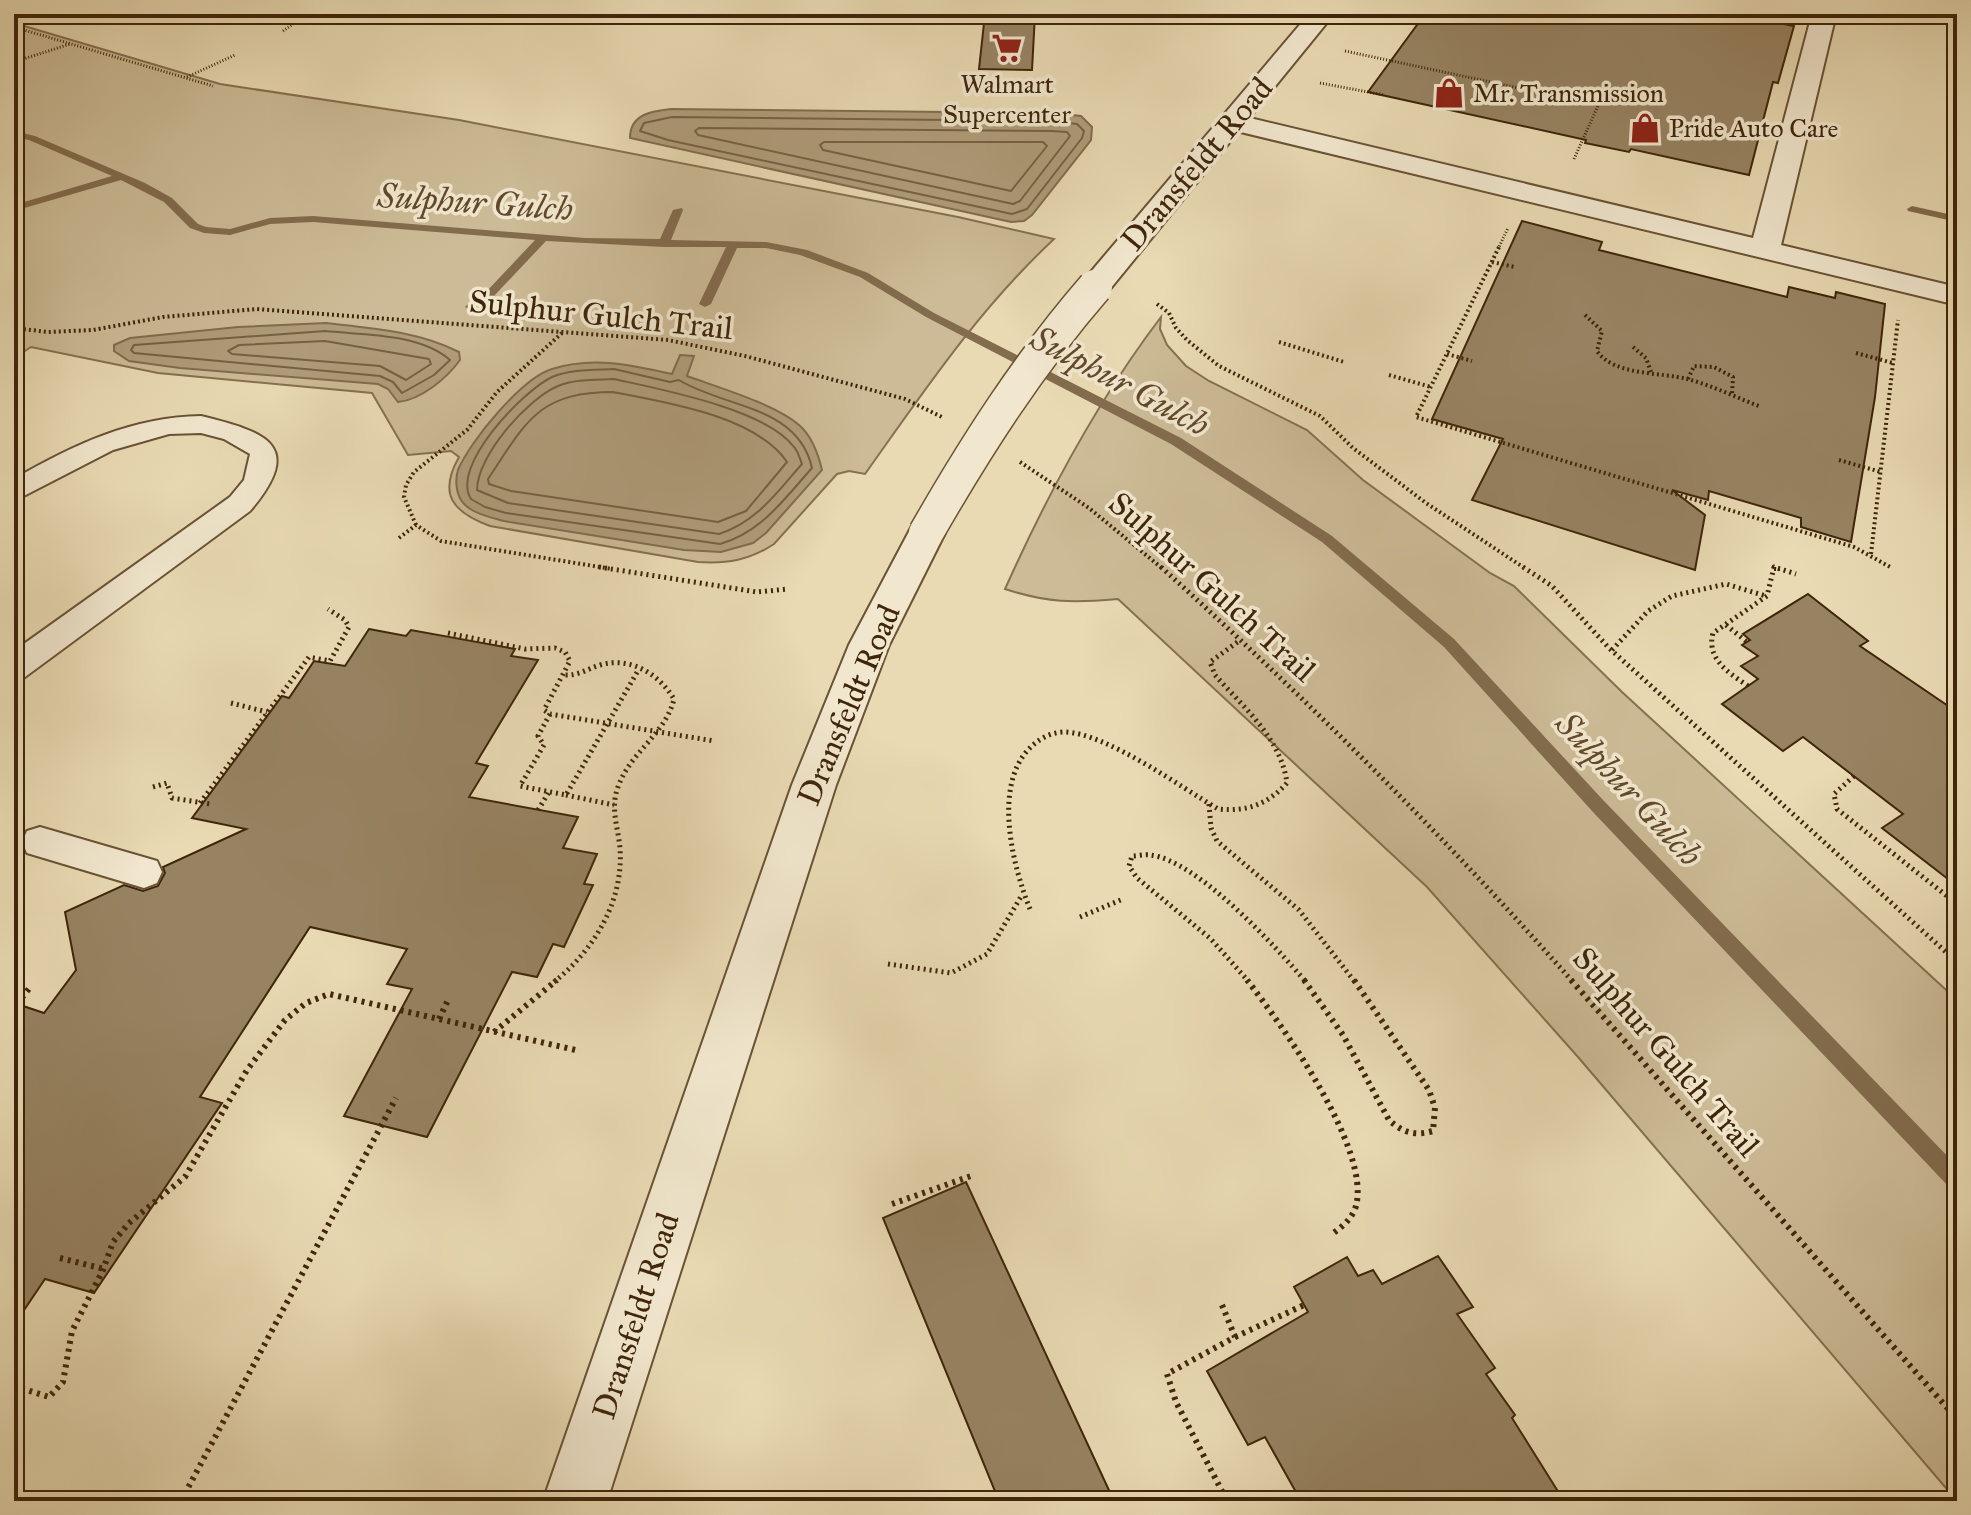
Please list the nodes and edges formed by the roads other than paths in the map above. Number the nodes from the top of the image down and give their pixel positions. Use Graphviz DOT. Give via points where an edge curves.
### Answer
graph roads {
  1 [pos="1322,14"];
  2 [pos="1824,14"];
  3 [pos="1233,122"];
  4 [pos="1765,250"];
  5 [pos="1957,296"];
  6 [pos="14,492"];
  7 [pos="14,668"];
  8 [pos="40,842"];
  9 [pos="144,872"];
  10 [pos="575,1501"];
  1 -- 3 [label="street, Dransfeldt Road"];
  2 -- 4 [label="street"];
  3 -- 4 [label="street"];
  3 -- 10 [label="street, Dransfeldt Road, bridge" via="1016,387 926,533 869,645 814,785"];
  4 -- 5 [label="street"];
  6 -- 7 [label="lane" via="95,447 157,427 207,426 234,432 263,450 265,461 240,504"];
  8 -- 9 [label="lane"];
}
